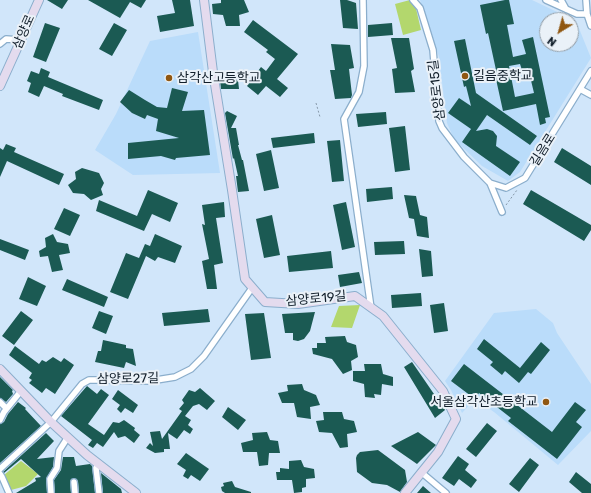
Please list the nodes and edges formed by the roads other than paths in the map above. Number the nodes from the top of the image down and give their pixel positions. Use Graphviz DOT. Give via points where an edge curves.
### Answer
graph roads {
  1 [pos="39,0"];
  2 [pos="204,0"];
  3 [pos="363,0"];
  4 [pos="413,0"];
  5 [pos="546,0"];
  6 [pos="561,0"];
  7 [pos="586,0"];
  8 [pos="566,9"];
  9 [pos="587,14"];
  10 [pos="591,26"];
  11 [pos="20,40"];
  12 [pos="0,44"];
  13 [pos="591,71"];
  14 [pos="0,86"];
  15 [pos="580,89"];
  16 [pos="591,95"];
  17 [pos="490,183"];
  18 [pos="502,212"];
  19 [pos="252,288"];
  20 [pos="371,308"];
  21 [pos="0,369"];
  22 [pos="22,391"];
  23 [pos="0,402"];
  24 [pos="6,408"];
  25 [pos="0,420"];
  26 [pos="51,422"];
  27 [pos="68,437"];
  28 [pos="98,464"];
  29 [pos="0,469"];
  30 [pos="421,472"];
  31 [pos="0,474"];
  32 [pos="74,482"];
  33 [pos="9,493"];
  34 [pos="51,493"];
  35 [pos="75,493"];
  36 [pos="99,493"];
  37 [pos="136,493"];
  38 [pos="405,493"];
  39 [pos="446,493"];
  1 -- 11 [label="street, 삼양로"];
  2 -- 19 [label="street, 삼양로19길" via="212,72 234,197 245,280"];
  3 -- 20 [label="street" via="364,66 360,92 344,118"];
  4 -- 17 [label="street, 삼양로15길" via="420,8 433,50 439,121 464,157"];
  5 -- 8 [label="street"];
  6 -- 8 [label="street"];
  7 -- 9 [label="street"];
  8 -- 9 [label="street" via="577,14"];
  9 -- 10 [label="street"];
  11 -- 12 [label="street" via="6,39"];
  11 -- 14 [label="street, 삼양로"];
  13 -- 15 [label="street, 길음로"];
  15 -- 16 [label="street"];
  15 -- 17 [label="street, 길음로" via="525,178 506,188"];
  17 -- 18 [label="street, 삼양로15길"];
  19 -- 20 [label="street, 삼양로19길" via="265,302 298,304 355,296"];
  19 -- 26 [label="street, 삼양로27길" via="204,356 191,369 176,377 150,381 89,380 82,384"];
  20 -- 30 [label="street, 삼양로19길" via="383,316 443,391 456,418 438,452"];
  21 -- 22 [label="street"];
  22 -- 24 [label="street"];
  22 -- 26 [label="street"];
  23 -- 24 [label="street"];
  24 -- 25 [label="street"];
  26 -- 27 [label="street"];
  26 -- 29 [label="street, 삼양로27길"];
  27 -- 28 [label="street"];
  27 -- 34 [label="street" via="59,452 57,468 50,479"];
  28 -- 36 [label="street" via="96,468"];
  28 -- 37 [label="street"];
  30 -- 38 [label="street, 삼양로19길"];
  30 -- 39 [label="street"];
  31 -- 33 [label="street"];
  32 -- 35 [label="street"];
}
